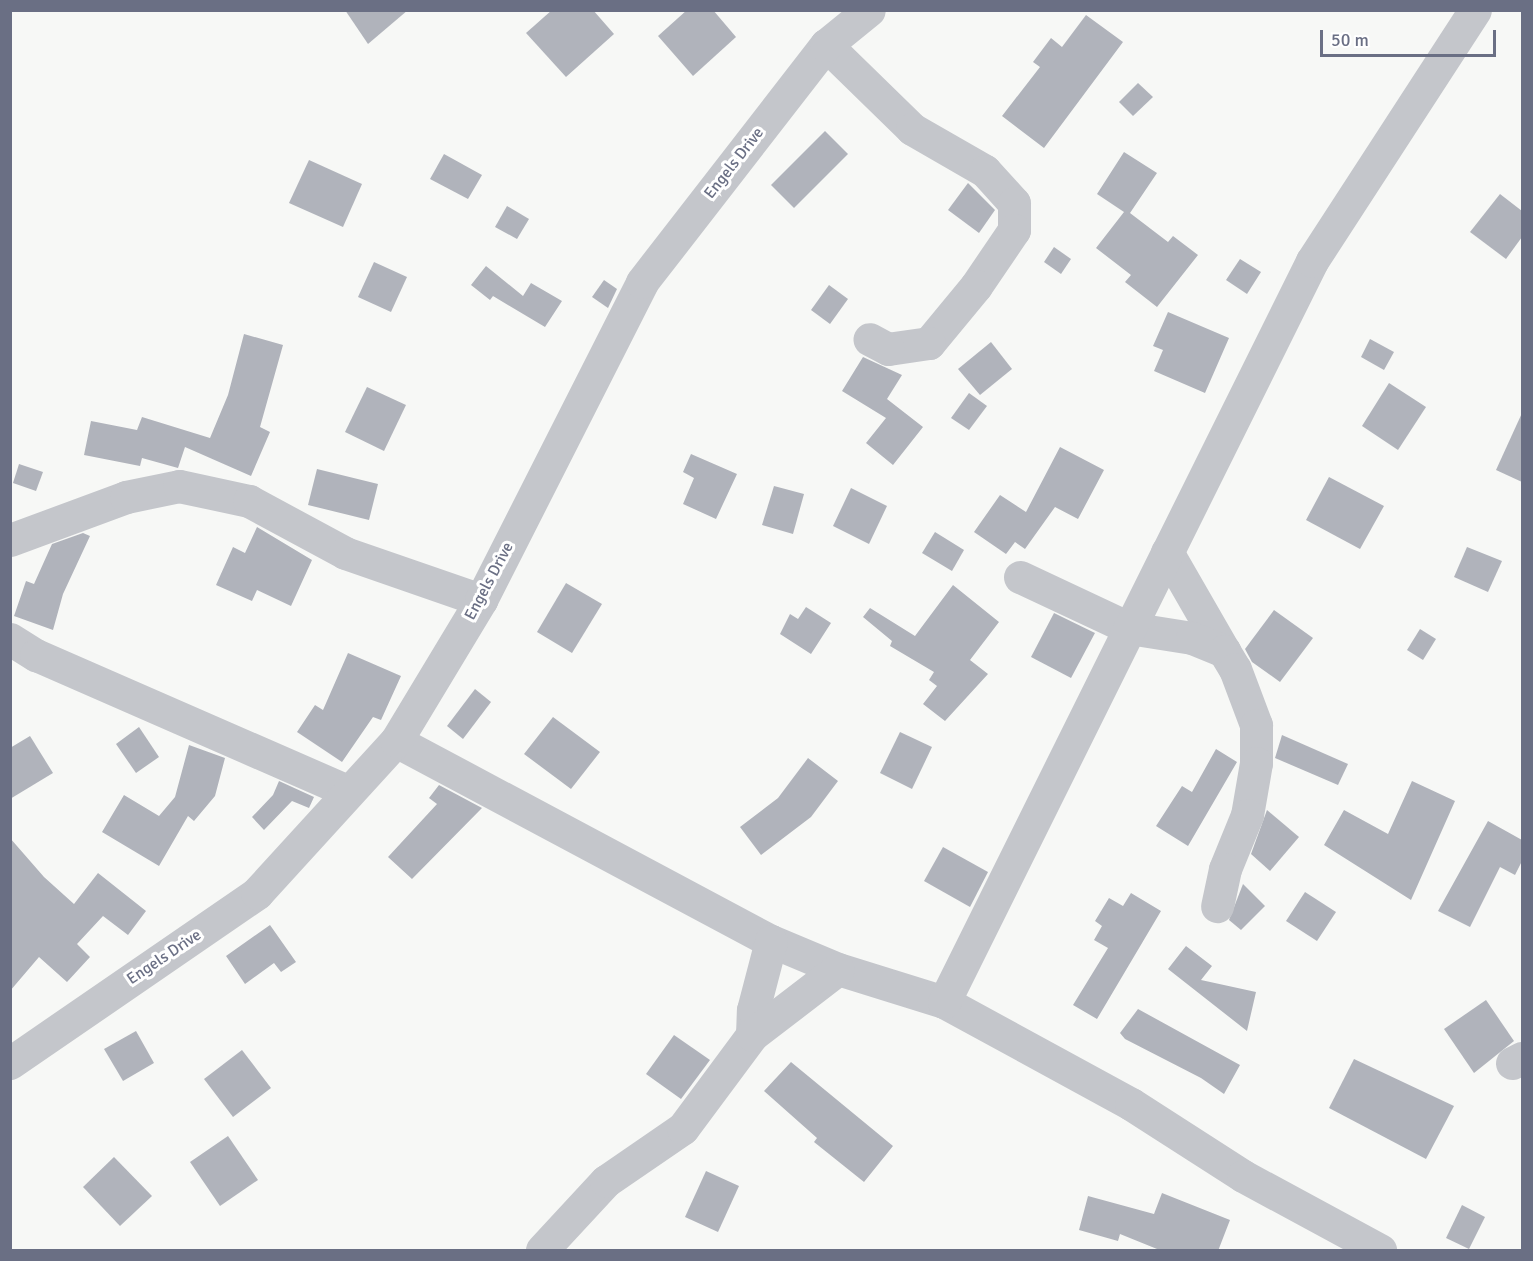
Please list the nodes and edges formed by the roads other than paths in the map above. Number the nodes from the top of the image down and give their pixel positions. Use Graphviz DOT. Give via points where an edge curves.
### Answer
graph roads {
  1 [pos="869,10"];
  2 [pos="1475,10"];
  3 [pos="826,45"];
  4 [pos="869,339"];
  5 [pos="10,540"];
  6 [pos="1167,552"];
  7 [pos="1020,577"];
  8 [pos="481,600"];
  9 [pos="1130,628"];
  10 [pos="10,639"];
  11 [pos="1224,651"];
  12 [pos="396,741"];
  13 [pos="348,791"];
  14 [pos="1217,906"];
  15 [pos="771,941"];
  16 [pos="838,969"];
  17 [pos="944,1002"];
  18 [pos="752,1035"];
  19 [pos="10,1063"];
  20 [pos="542,1251"];
  21 [pos="1380,1251"];
  1 -- 3 [label="street, Engels Drive"];
  2 -- 6 [label="street" via="1312,261"];
  3 -- 4 [label="street" via="912,129 985,171 1014,203 1014,230 976,286 929,343 888,349"];
  3 -- 8 [label="street, Engels Drive" via="642,282"];
  5 -- 8 [label="street" via="126,497 179,486 249,501 345,553"];
  6 -- 9 [label="street"];
  6 -- 11 [label="street"];
  7 -- 9 [label="street"];
  8 -- 12 [label="street, Engels Drive"];
  9 -- 11 [label="street" via="1192,638"];
  9 -- 17 [label="street"];
  10 -- 13 [label="street" via="36,655"];
  11 -- 14 [label="street" via="1256,725 1256,763 1247,815 1225,869"];
  12 -- 13 [label="street, Engels Drive"];
  12 -- 15 [label="street"];
  13 -- 19 [label="street, Engels Drive" via="257,893"];
  15 -- 16 [label="street"];
  15 -- 18 [label="street" via="753,1010"];
  16 -- 17 [label="street"];
  16 -- 18 [label="street"];
  17 -- 21 [label="street" via="1131,1104 1243,1176"];
  18 -- 20 [label="street" via="683,1128 606,1181"];
}
